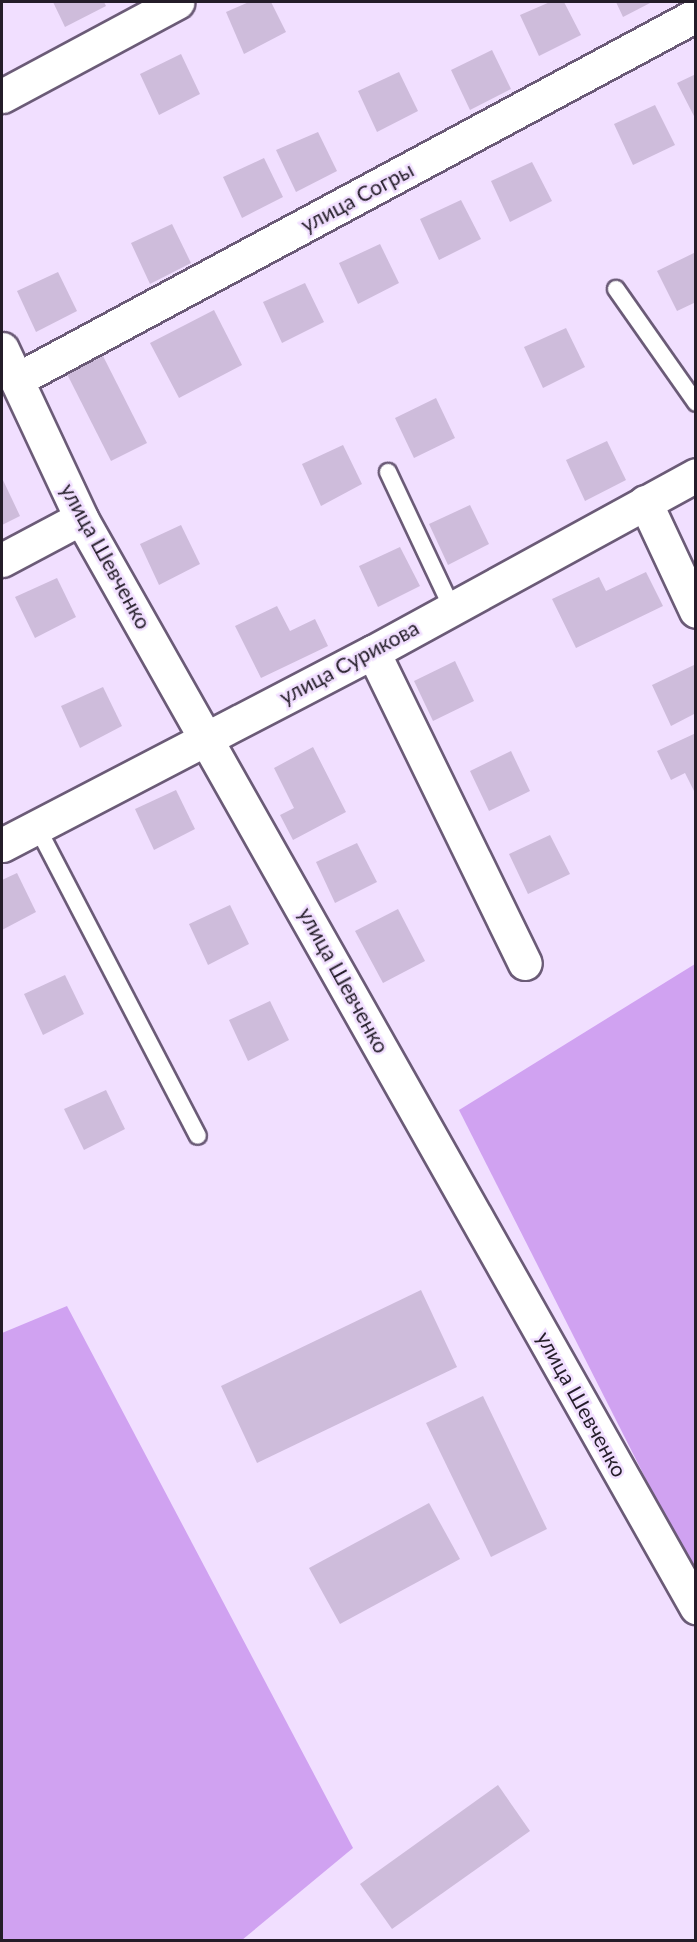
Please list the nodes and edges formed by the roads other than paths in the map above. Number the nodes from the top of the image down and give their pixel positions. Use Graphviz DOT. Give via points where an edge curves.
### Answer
graph roads {
  1 [pos="177,2"];
  2 [pos="696,15"];
  3 [pos="2,96"];
  4 [pos="616,289"];
  5 [pos="2,348"];
  6 [pos="18,379"];
  7 [pos="696,403"];
  8 [pos="388,472"];
  9 [pos="696,474"];
  10 [pos="645,502"];
  11 [pos="81,518"];
  12 [pos="2,560"];
  13 [pos="451,606"];
  14 [pos="696,611"];
  15 [pos="373,652"];
  16 [pos="207,736"];
  17 [pos="37,827"];
  18 [pos="2,845"];
  19 [pos="525,963"];
  20 [pos="198,1136"];
  21 [pos="696,1607"];
  1 -- 3 [label="street"];
  2 -- 6 [label="street, улица Согры"];
  4 -- 7 [label="lane"];
  5 -- 6 [label="street, улица Шевченко"];
  6 -- 11 [label="street, улица Шевченко"];
  8 -- 13 [label="lane"];
  9 -- 10 [label="street, улица Сурикова"];
  10 -- 13 [label="street, улица Сурикова"];
  10 -- 14 [label="street"];
  11 -- 12 [label="street"];
  11 -- 16 [label="street, улица Шевченко"];
  13 -- 15 [label="street, улица Сурикова"];
  15 -- 16 [label="street, улица Сурикова"];
  15 -- 19 [label="street"];
  16 -- 17 [label="street, улица Сурикова"];
  16 -- 21 [label="street, улица Шевченко"];
  17 -- 18 [label="street, улица Сурикова"];
  17 -- 20 [label="lane"];
}
